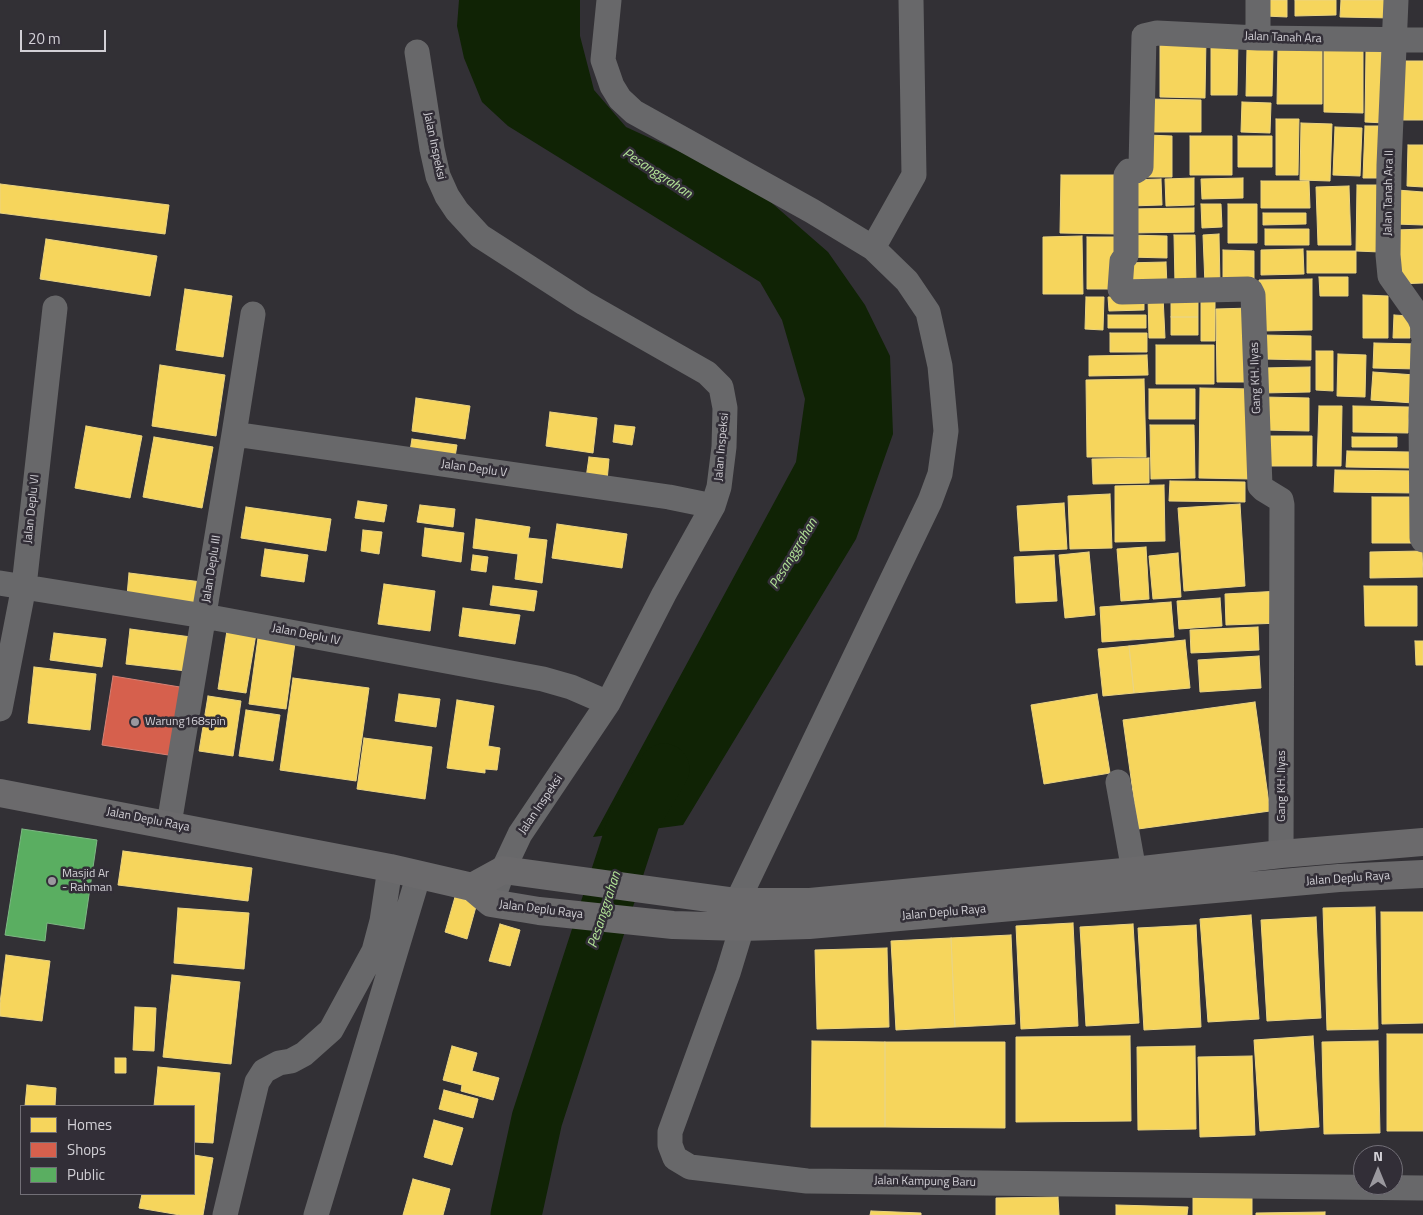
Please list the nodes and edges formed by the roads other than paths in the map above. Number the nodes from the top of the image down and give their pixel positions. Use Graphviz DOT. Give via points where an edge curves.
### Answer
graph roads {
  1 [pos="609,0"];
  2 [pos="911,0"];
  3 [pos="1258,0"];
  4 [pos="1396,0"];
  5 [pos="1144,36"];
  6 [pos="1258,38"];
  7 [pos="1423,40"];
  8 [pos="1394,41"];
  9 [pos="417,52"];
  10 [pos="874,248"];
  11 [pos="54,308"];
  12 [pos="253,314"];
  13 [pos="1423,335"];
  14 [pos="1423,346"];
  15 [pos="234,434"];
  16 [pos="713,506"];
  17 [pos="1423,540"];
  18 [pos="12,585"];
  19 [pos="204,616"];
  20 [pos="608,703"];
  21 [pos="0,709"];
  22 [pos="1118,782"];
  23 [pos="0,793"];
  24 [pos="169,824"];
  25 [pos="1423,842"];
  26 [pos="1337,850"];
  27 [pos="1282,854"];
  28 [pos="390,868"];
  29 [pos="503,870"];
  30 [pos="1134,872"];
  31 [pos="419,874"];
  32 [pos="1423,874"];
  33 [pos="1339,878"];
  34 [pos="481,895"];
  35 [pos="739,914"];
  36 [pos="1423,1188"];
  37 [pos="224,1215"];
  38 [pos="316,1215"];
  1 -- 10 [label="street, Jalan Kampung Baru" via="603,60 620,99 634,112"];
  2 -- 10 [label="street" via="914,174"];
  3 -- 6 [label="street"];
  4 -- 8 [label="street, Jalan Tanah Ara II"];
  5 -- 6 [label="street, Jalan Tanah Ara" via="1157,32"];
  5 -- 27 [label="street, Gang KH. Ilyas" via="1141,167 1126,175 1126,256 1122,261 1120,289 1122,292 1252,291 1260,486 1282,505"];
  6 -- 8 [label="street, Jalan Tanah Ara"];
  7 -- 8 [label="street, Jalan Tanah Ara"];
  8 -- 13 [label="street, Jalan Tanah Ara II" via="1388,179 1389,273 1419,317"];
  9 -- 16 [label="street, Jalan Inspeksi" via="438,176 447,196 468,224 480,236 584,303 707,373 721,387 725,408 724,446"];
  10 -- 35 [label="street, Jalan Kampung Baru" via="907,281 928,312 940,366 946,431 940,474"];
  11 -- 18 [label="street, Jalan Deplu VI"];
  12 -- 15 [label="street, Jalan Deplu III"];
  14 -- 17 [label="street"];
  15 -- 16 [label="street, Jalan Deplu V" via="670,497"];
  15 -- 19 [label="street, Jalan Deplu III"];
  16 -- 20 [label="street, Jalan Inspeksi"];
  18 -- 19 [label="street, Jalan Deplu IV"];
  18 -- 21 [label="street, Jalan Deplu VI"];
  19 -- 20 [label="street, Jalan Deplu IV" via="543,678"];
  19 -- 24 [label="street, Jalan Deplu III"];
  20 -- 29 [label="street, Jalan Inspeksi" via="520,834"];
  22 -- 30 [label="street"];
  23 -- 24 [label="main road, Jalan Deplu Raya"];
  24 -- 28 [label="main road, Jalan Deplu Raya"];
  25 -- 26 [label="main road, Jalan Deplu Raya"];
  26 -- 27 [label="main road, Jalan Deplu Raya"];
  26 -- 33 [label="main road"];
  27 -- 30 [label="main road, Jalan Deplu Raya"];
  28 -- 31 [label="main road, Jalan Deplu Raya"];
  28 -- 37 [label="street" via="374,952 331,1030 304,1054 264,1071 257,1082"];
  29 -- 34 [label="main road"];
  29 -- 35 [label="main road, Jalan Deplu Raya" via="674,893"];
  30 -- 35 [label="main road, Jalan Deplu Raya" via="810,902"];
  31 -- 34 [label="main road, Jalan Deplu Raya"];
  31 -- 38 [label="street"];
  32 -- 33 [label="main road, Jalan Deplu Raya"];
  33 -- 35 [label="main road, Jalan Deplu Raya" via="809,925"];
  34 -- 35 [label="main road, Jalan Deplu Raya" via="539,910 673,925"];
  35 -- 36 [label="street, Jalan Kampung Baru" via="728,973 670,1132 675,1158 690,1167 807,1181"];
}
